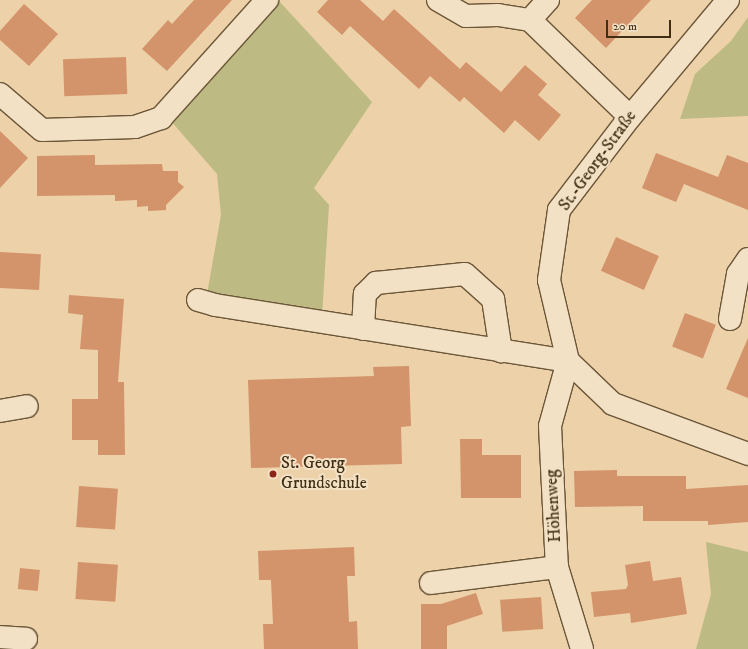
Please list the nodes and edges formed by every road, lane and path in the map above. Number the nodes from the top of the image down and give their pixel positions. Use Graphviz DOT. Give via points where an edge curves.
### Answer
graph roads {
  1 [pos="267,0"];
  2 [pos="438,0"];
  3 [pos="548,0"];
  4 [pos="728,0"];
  5 [pos="530,20"];
  6 [pos="0,94"];
  7 [pos="630,117"];
  8 [pos="748,260"];
  9 [pos="198,300"];
  10 [pos="730,318"];
  11 [pos="363,329"];
  12 [pos="501,351"];
  13 [pos="568,362"];
  14 [pos="27,406"];
  15 [pos="0,411"];
  16 [pos="748,454"];
  17 [pos="557,567"];
  18 [pos="431,583"];
  19 [pos="0,637"];
  20 [pos="26,639"];
  21 [pos="582,649"];
  1 -- 6 [label="street" via="161,118 135,127 42,130"];
  2 -- 5 [label="street" via="466,16 498,15"];
  3 -- 5 [label="street"];
  4 -- 7 [label="street, St.-Georg-Straße"];
  5 -- 7 [label="street"];
  7 -- 13 [label="street, St.-Georg-Straße" via="559,210 549,280"];
  8 -- 10 [label="street" via="738,274"];
  9 -- 11 [label="street"];
  11 -- 12 [label="street"];
  11 -- 12 [label="street" via="365,294 376,283 464,274 493,298"];
  12 -- 13 [label="street"];
  13 -- 16 [label="street" via="613,404"];
  13 -- 17 [label="street, Höhenweg" via="550,426"];
  14 -- 15 [label="street"];
  17 -- 18 [label="street"];
  17 -- 21 [label="street, Höhenweg"];
  19 -- 20 [label="street"];
}
